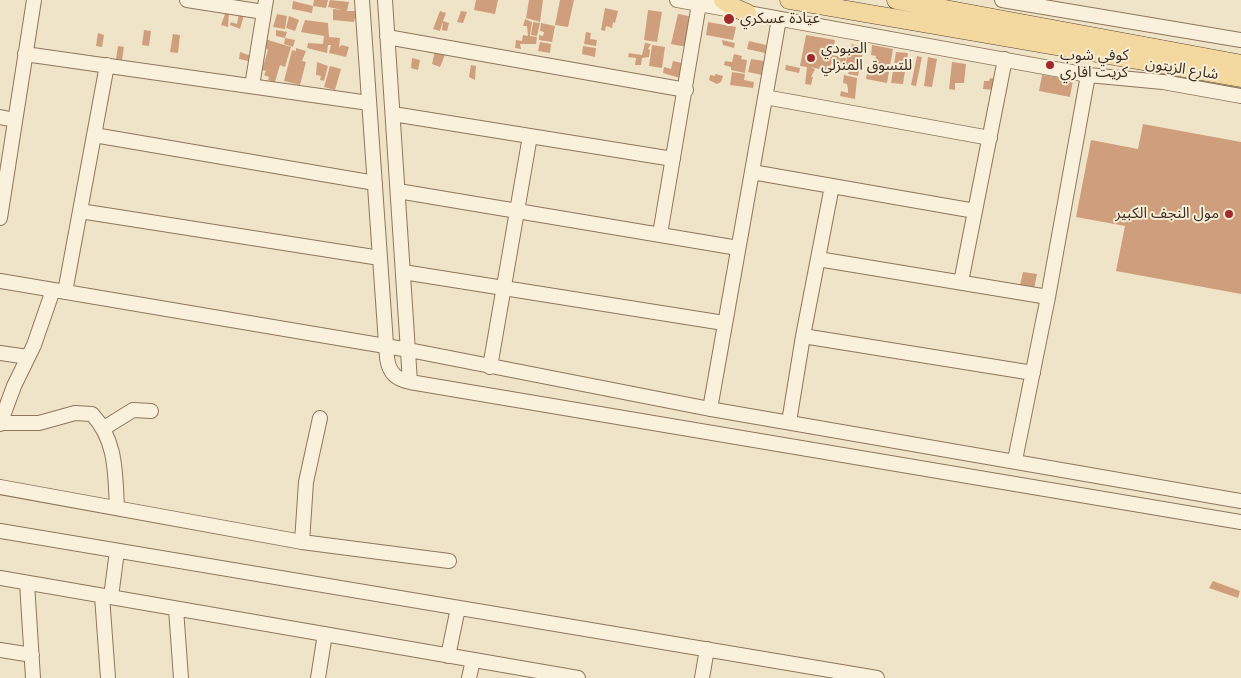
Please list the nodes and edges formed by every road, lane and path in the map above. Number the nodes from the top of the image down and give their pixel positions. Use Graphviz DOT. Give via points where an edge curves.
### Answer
graph roads {
  1 [pos="34,0"];
  2 [pos="187,0"];
  3 [pos="362,0"];
  4 [pos="385,0"];
  5 [pos="676,0"];
  6 [pos="723,0"];
  7 [pos="789,0"];
  8 [pos="896,0"];
  9 [pos="1002,0"];
  10 [pos="699,4"];
  11 [pos="1045,4"];
  12 [pos="265,6"];
  13 [pos="748,14"];
  14 [pos="779,19"];
  15 [pos="387,37"];
  16 [pos="1241,40"];
  17 [pos="26,54"];
  18 [pos="1005,59"];
  19 [pos="107,66"];
  20 [pos="1239,70"];
  21 [pos="1088,75"];
  22 [pos="252,86"];
  23 [pos="686,90"];
  24 [pos="1241,96"];
  25 [pos="765,97"];
  26 [pos="369,103"];
  27 [pos="393,114"];
  28 [pos="0,117"];
  29 [pos="15,120"];
  30 [pos="94,135"];
  31 [pos="530,136"];
  32 [pos="990,138"];
  33 [pos="673,159"];
  34 [pos="752,172"];
  35 [pos="375,183"];
  36 [pos="832,186"];
  37 [pos="398,190"];
  38 [pos="2,196"];
  39 [pos="517,210"];
  40 [pos="80,211"];
  41 [pos="975,211"];
  42 [pos="0,218"];
  43 [pos="660,234"];
  44 [pos="738,248"];
  45 [pos="380,258"];
  46 [pos="818,259"];
  47 [pos="403,272"];
  48 [pos="0,281"];
  49 [pos="961,282"];
  50 [pos="504,288"];
  51 [pos="59,291"];
  52 [pos="1048,297"];
  53 [pos="724,323"];
  54 [pos="803,336"];
  55 [pos="386,347"];
  56 [pos="409,350"];
  57 [pos="0,353"];
  58 [pos="28,356"];
  59 [pos="490,367"];
  60 [pos="1032,373"];
  61 [pos="410,382"];
  62 [pos="710,409"];
  63 [pos="151,411"];
  64 [pos="320,418"];
  65 [pos="789,422"];
  66 [pos="0,424"];
  67 [pos="104,428"];
  68 [pos="1015,460"];
  69 [pos="0,487"];
  70 [pos="1182,490"];
  71 [pos="1241,501"];
  72 [pos="116,508"];
  73 [pos="1178,510"];
  74 [pos="1241,522"];
  75 [pos="0,531"];
  76 [pos="302,542"];
  77 [pos="117,551"];
  78 [pos="449,561"];
  79 [pos="0,578"];
  80 [pos="27,583"];
  81 [pos="106,597"];
  82 [pos="458,608"];
  83 [pos="176,609"];
  84 [pos="325,634"];
  85 [pos="0,650"];
  86 [pos="707,650"];
  87 [pos="32,655"];
  88 [pos="448,656"];
  89 [pos="473,660"];
  90 [pos="548,675"];
  91 [pos="34,678"];
  92 [pos="108,678"];
  93 [pos="181,678"];
  94 [pos="318,678"];
  95 [pos="469,678"];
  96 [pos="578,678"];
  97 [pos="702,678"];
  98 [pos="877,678"];
  1 -- 17 [label="street"];
  2 -- 12 [label="street"];
  3 -- 26 [label="street"];
  4 -- 15 [label="street"];
  5 -- 10 [label="street, شارع الزيتون"];
  6 -- 13 [label="main road"];
  7 -- 20 [label="main road"];
  8 -- 20 [label="main road"];
  9 -- 11 [label="street"];
  10 -- 13 [label="street, شارع الزيتون"];
  10 -- 23 [label="street"];
  11 -- 16 [label="street"];
  12 -- 22 [label="street"];
  13 -- 14 [label="street, شارع الزيتون"];
  14 -- 18 [label="street, شارع الزيتون"];
  14 -- 25 [label="street"];
  15 -- 23 [label="street"];
  15 -- 27 [label="street"];
  17 -- 19 [label="street"];
  17 -- 29 [label="street"];
  18 -- 21 [label="street, شارع الزيتون"];
  18 -- 32 [label="street"];
  19 -- 22 [label="street"];
  19 -- 30 [label="street"];
  21 -- 24 [label="street, شارع الزيتون" via="1163,82"];
  21 -- 52 [label="street"];
  22 -- 26 [label="street"];
  23 -- 33 [label="street"];
  25 -- 32 [label="street"];
  25 -- 34 [label="street"];
  26 -- 35 [label="street"];
  27 -- 31 [label="street"];
  27 -- 37 [label="street"];
  28 -- 29 [label="street"];
  29 -- 38 [label="street"];
  30 -- 35 [label="street"];
  30 -- 40 [label="street"];
  31 -- 33 [label="street"];
  31 -- 39 [label="street"];
  32 -- 41 [label="street"];
  33 -- 43 [label="street"];
  34 -- 36 [label="street"];
  34 -- 44 [label="street"];
  35 -- 45 [label="street"];
  36 -- 41 [label="street"];
  36 -- 46 [label="street"];
  37 -- 39 [label="street"];
  37 -- 47 [label="street"];
  38 -- 42 [label="street"];
  39 -- 43 [label="street"];
  39 -- 50 [label="street"];
  40 -- 45 [label="street"];
  40 -- 51 [label="street"];
  41 -- 49 [label="street"];
  43 -- 44 [label="street"];
  44 -- 53 [label="street"];
  45 -- 55 [label="street"];
  46 -- 49 [label="street"];
  46 -- 54 [label="street"];
  47 -- 50 [label="street"];
  47 -- 56 [label="street"];
  48 -- 51 [label="street"];
  49 -- 52 [label="street"];
  50 -- 53 [label="street"];
  50 -- 59 [label="street"];
  51 -- 55 [label="street"];
  51 -- 58 [label="street"];
  52 -- 60 [label="street"];
  53 -- 62 [label="street"];
  54 -- 60 [label="street"];
  54 -- 65 [label="street"];
  55 -- 56 [label="street"];
  55 -- 61 [label="street" via="388,366 394,376"];
  56 -- 59 [label="street"];
  56 -- 61 [label="street"];
  57 -- 58 [label="street"];
  58 -- 66 [label="street"];
  59 -- 62 [label="street"];
  60 -- 68 [label="street"];
  61 -- 73 [label="street"];
  62 -- 65 [label="street"];
  63 -- 67 [label="street" via="133,410"];
  64 -- 76 [label="street" via="306,482"];
  65 -- 68 [label="street"];
  66 -- 67 [label="street" via="39,423 76,413 92,414"];
  67 -- 72 [label="street" via="114,462"];
  68 -- 70 [label="street"];
  69 -- 72 [label="street"];
  70 -- 71 [label="street"];
  70 -- 73 [label="street"];
  72 -- 76 [label="street"];
  73 -- 74 [label="street"];
  75 -- 77 [label="street"];
  76 -- 78 [label="street"];
  77 -- 81 [label="street"];
  77 -- 82 [label="street"];
  79 -- 80 [label="street"];
  80 -- 81 [label="street"];
  80 -- 87 [label="street"];
  81 -- 83 [label="street"];
  81 -- 92 [label="street"];
  82 -- 86 [label="street"];
  82 -- 88 [label="street"];
  83 -- 84 [label="street"];
  83 -- 93 [label="street"];
  84 -- 88 [label="street"];
  84 -- 94 [label="street"];
  85 -- 87 [label="street"];
  86 -- 97 [label="street"];
  86 -- 98 [label="street"];
  87 -- 91 [label="street"];
  88 -- 89 [label="street"];
  89 -- 90 [label="street"];
  89 -- 95 [label="street"];
  90 -- 96 [label="street"];
}
